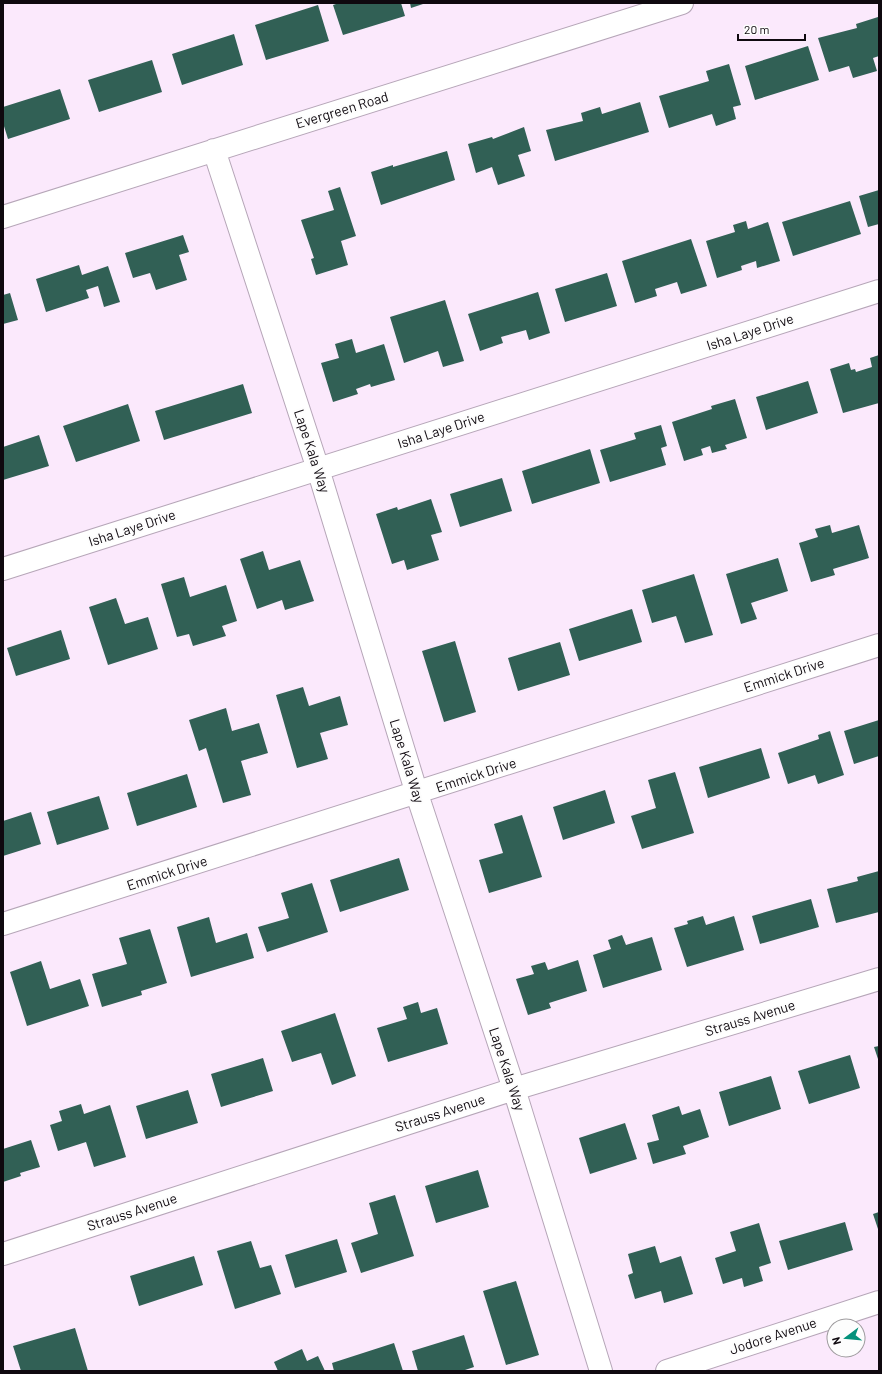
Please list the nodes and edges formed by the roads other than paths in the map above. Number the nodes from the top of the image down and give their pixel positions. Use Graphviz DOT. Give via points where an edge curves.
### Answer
graph roads {
  1 [pos="673,4"];
  2 [pos="214,150"];
  3 [pos="3,217"];
  4 [pos="879,291"];
  5 [pos="318,469"];
  6 [pos="3,568"];
  7 [pos="879,645"];
  8 [pos="417,794"];
  9 [pos="3,924"];
  10 [pos="879,979"];
  11 [pos="514,1088"];
  12 [pos="3,1254"];
  13 [pos="879,1302"];
  14 [pos="601,1371"];
  15 [pos="667,1371"];
  1 -- 2 [label="street, Evergreen Road"];
  2 -- 3 [label="street, Evergreen Road"];
  2 -- 5 [label="street, Lape Kala Way"];
  4 -- 5 [label="street, Isha Laye Drive"];
  5 -- 6 [label="street, Isha Laye Drive"];
  5 -- 8 [label="street, Lape Kala Way"];
  7 -- 8 [label="street, Emmick Drive"];
  8 -- 9 [label="street, Emmick Drive"];
  8 -- 11 [label="street, Lape Kala Way"];
  10 -- 11 [label="street, Strauss Avenue"];
  11 -- 12 [label="street, Strauss Avenue"];
  11 -- 14 [label="street, Lape Kala Way"];
  13 -- 15 [label="street, Jodore Avenue"];
}
